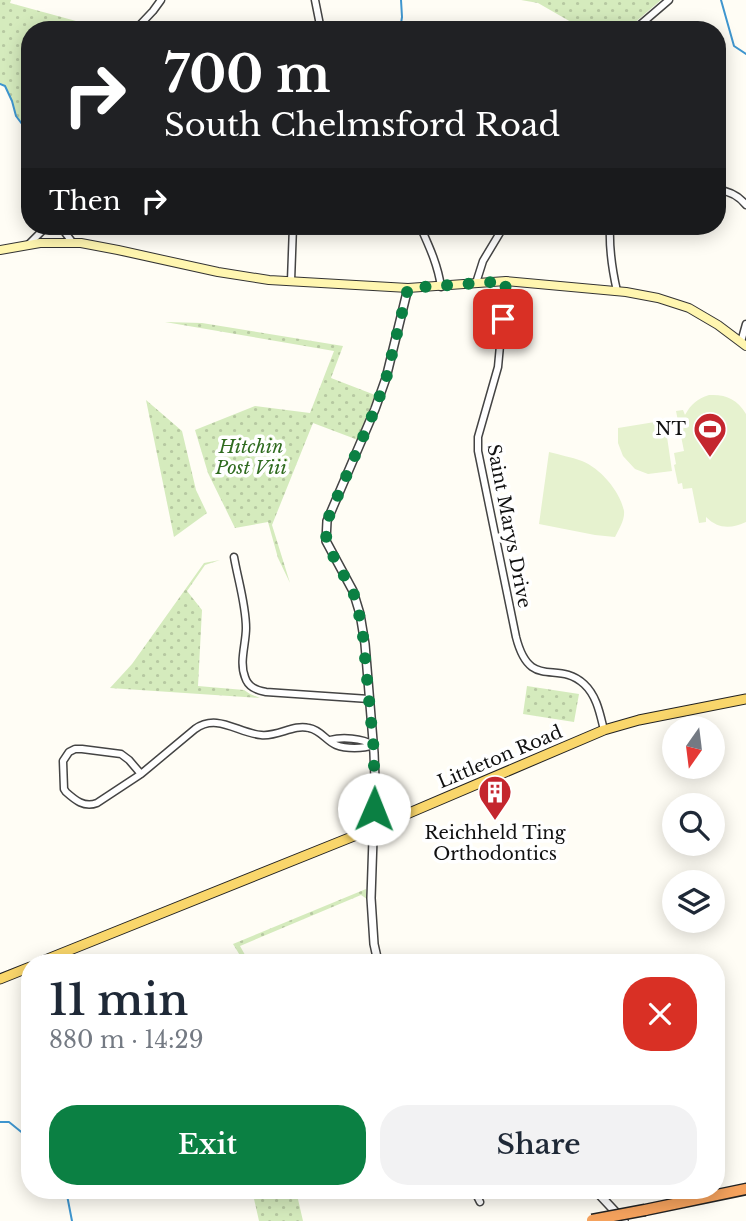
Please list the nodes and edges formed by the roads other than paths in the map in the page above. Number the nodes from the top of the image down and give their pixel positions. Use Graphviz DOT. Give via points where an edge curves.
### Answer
graph roads {
  1 [pos="161,0"];
  2 [pos="315,0"];
  3 [pos="669,0"];
  4 [pos="143,21"];
  5 [pos="319,21"];
  6 [pos="644,21"];
  7 [pos="726,192"];
  8 [pos="746,205"];
  9 [pos="38,235"];
  10 [pos="67,235"];
  11 [pos="293,235"];
  12 [pos="424,235"];
  13 [pos="499,235"];
  14 [pos="610,235"];
  15 [pos="73,243"];
  16 [pos="27,245"];
  17 [pos="0,250"];
  18 [pos="291,281"];
  19 [pos="506,281"];
  20 [pos="476,284"];
  21 [pos="441,287"];
  22 [pos="408,288"];
  23 [pos="617,291"];
  24 [pos="746,324"];
  25 [pos="743,344"];
  26 [pos="234,557"];
  27 [pos="369,699"];
  28 [pos="746,699"];
  29 [pos="604,730"];
  30 [pos="373,745"];
  31 [pos="141,774"];
  32 [pos="374,828"];
  33 [pos="60,954"];
  34 [pos="376,954"];
  35 [pos="21,971"];
  36 [pos="0,979"];
  37 [pos="746,1189"];
  38 [pos="725,1193"];
  39 [pos="478,1199"];
  40 [pos="603,1199"];
  41 [pos="698,1199"];
  42 [pos="480,1202"];
  43 [pos="589,1220"];
  44 [pos="624,1221"];
  1 -- 4 [label="street"];
  2 -- 5 [label="street"];
  3 -- 6 [label="street"];
  7 -- 8 [label="street"];
  9 -- 16 [label="street"];
  10 -- 15 [label="street"];
  11 -- 18 [label="street"];
  12 -- 21 [label="street"];
  13 -- 20 [label="street" via="483,261"];
  14 -- 23 [label="street"];
  15 -- 16 [label="main road"];
  15 -- 18 [label="main road" via="218,272"];
  16 -- 17 [label="main road"];
  18 -- 22 [label="main road"];
  19 -- 20 [label="main road"];
  19 -- 23 [label="main road"];
  19 -- 29 [label="street, Saint Marys Drive" via="498,367 478,451 516,638 525,661 534,669 575,677 586,685"];
  20 -- 21 [label="main road"];
  21 -- 22 [label="main road"];
  22 -- 27 [label="street" via="386,379 325,532 357,601"];
  23 -- 25 [label="main road" via="689,309"];
  24 -- 25 [label="street"];
  26 -- 27 [label="street" via="246,627 243,668 250,686 266,692"];
  27 -- 30 [label="street"];
  28 -- 29 [label="main road, Littleton Road"];
  29 -- 32 [label="main road, Littleton Road"];
  30 -- 31 [label="street" via="340,746 307,727 261,735 208,722"];
  30 -- 32 [label="street"];
  31 -- 31 [label="street" via="124,756 82,748 68,752 62,765 66,792 89,806"];
  32 -- 33 [label="main road, Littleton Road"];
  32 -- 34 [label="street" via="371,898"];
  35 -- 36 [label="main road"];
  37 -- 38 [label="highway, bridge"];
  39 -- 42 [label="street"];
  40 -- 44 [label="street"];
  41 -- 43 [label="highway, bridge"];
}
